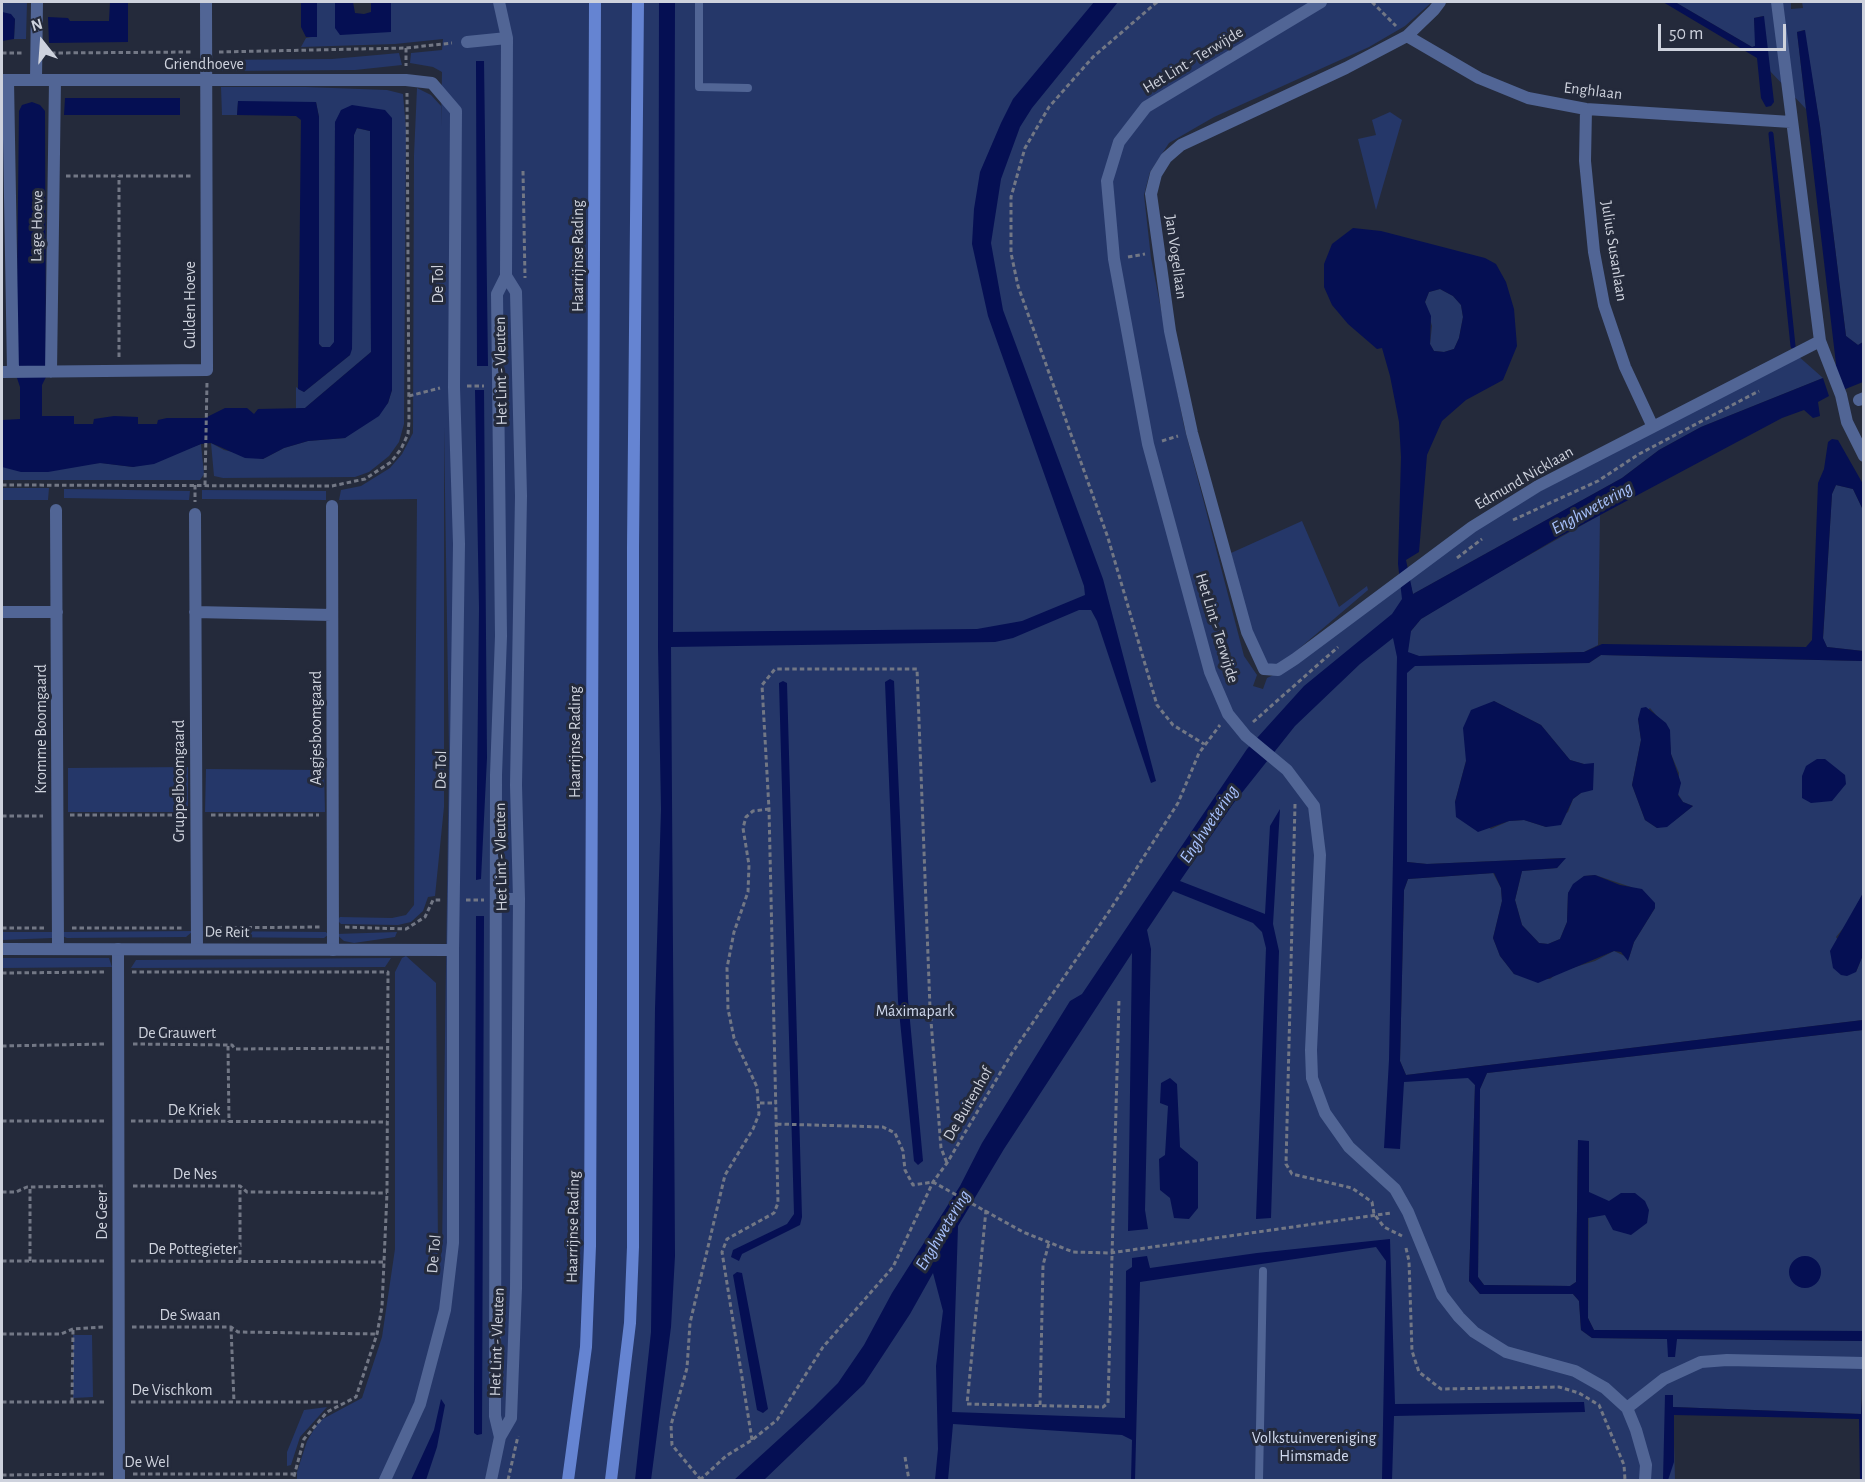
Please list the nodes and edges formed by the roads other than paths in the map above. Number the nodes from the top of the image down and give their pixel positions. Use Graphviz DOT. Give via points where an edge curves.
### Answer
graph roads {
  1 [pos="37,2"];
  2 [pos="206,2"];
  3 [pos="499,2"];
  4 [pos="595,2"];
  5 [pos="638,2"];
  6 [pos="699,2"];
  7 [pos="1321,2"];
  8 [pos="1440,2"];
  9 [pos="1777,2"];
  10 [pos="1407,36"];
  11 [pos="507,38"];
  12 [pos="467,42"];
  13 [pos="36,79"];
  14 [pos="5,80"];
  15 [pos="56,80"];
  16 [pos="406,80"];
  17 [pos="205,81"];
  18 [pos="748,88"];
  19 [pos="1586,109"];
  20 [pos="1791,123"];
  21 [pos="506,276"];
  22 [pos="1820,341"];
  23 [pos="10,372"];
  24 [pos="50,372"];
  25 [pos="517,381"];
  26 [pos="498,386"];
  27 [pos="1652,425"];
  28 [pos="1863,456"];
  29 [pos="501,495"];
  30 [pos="521,496"];
  31 [pos="332,506"];
  32 [pos="56,510"];
  33 [pos="195,514"];
  34 [pos="2,612"];
  35 [pos="57,612"];
  36 [pos="195,612"];
  37 [pos="332,615"];
  38 [pos="501,636"];
  39 [pos="520,637"];
  40 [pos="1264,669"];
  41 [pos="496,899"];
  42 [pos="519,899"];
  43 [pos="58,948"];
  44 [pos="196,948"];
  45 [pos="2,949"];
  46 [pos="118,949"];
  47 [pos="333,950"];
  48 [pos="453,950"];
  49 [pos="496,1041"];
  50 [pos="517,1042"];
  51 [pos="1263,1271"];
  52 [pos="494,1287"];
  53 [pos="516,1288"];
  54 [pos="1863,1363"];
  55 [pos="1627,1408"];
  56 [pos="500,1437"];
  57 [pos="119,1477"];
  58 [pos="385,1480"];
  59 [pos="491,1480"];
  60 [pos="568,1480"];
  61 [pos="611,1480"];
  62 [pos="1259,1480"];
  63 [pos="1645,1480"];
  1 -- 13 [label="street"];
  2 -- 17 [label="street, Gulden Hoeve"];
  3 -- 11 [label="street, Het Lint - Vleuten"];
  4 -- 60 [label="main road, Haarrijnse Rading" via="590,1246 586,1347"];
  5 -- 61 [label="main road" via="633,1247 630,1323"];
  6 -- 18 [label="lane" via="699,87"];
  7 -- 55 [label="street, Het Lint - Terwijde" via="1146,107 1119,142 1107,181 1114,259 1148,444 1210,672 1228,714 1287,770 1314,806 1320,855 1312,1078 1325,1113 1349,1148 1395,1189 1443,1295 1474,1332 1506,1352 1575,1371"];
  8 -- 10 [label="street, Jan Vogellaan"];
  9 -- 20 [label="street"];
  10 -- 19 [label="street, Enghlaan" via="1479,78 1528,98"];
  10 -- 40 [label="street, Jan Vogellaan" via="1181,145 1156,174 1151,194 1170,331 1192,433 1247,632"];
  11 -- 12 [label="street"];
  11 -- 21 [label="street, Het Lint - Vleuten"];
  13 -- 14 [label="street, Griendhoeve"];
  13 -- 15 [label="street, Griendhoeve"];
  14 -- 23 [label="street, Lage Hoeve"];
  15 -- 17 [label="street, Griendhoeve"];
  15 -- 24 [label="street, Lage Hoeve"];
  16 -- 17 [label="street, Griendhoeve"];
  16 -- 48 [label="street, De Tol" via="432,83 456,111 454,387 459,544"];
  17 -- 24 [label="street, Gulden Hoeve" via="207,370"];
  19 -- 20 [label="street, Enghlaan"];
  19 -- 27 [label="street, Julius Susanlaan" via="1585,161 1604,305 1625,367"];
  20 -- 22 [label="street"];
  21 -- 25 [label="street, Het Lint - Vleuten" via="516,292"];
  21 -- 26 [label="street, Het Lint - Vleuten" via="497,294"];
  22 -- 27 [label="street, Edmund Nicklaan"];
  22 -- 28 [label="street" via="1847,422"];
  23 -- 24 [label="street, Gulden Hoeve"];
  25 -- 26 [label="street"];
  25 -- 30 [label="street, Het Lint - Vleuten"];
  26 -- 29 [label="street, Het Lint - Vleuten"];
  27 -- 40 [label="street, Edmund Nicklaan" via="1493,514 1287,664 1278,670"];
  29 -- 30 [label="street"];
  29 -- 38 [label="street, Het Lint - Vleuten"];
  30 -- 39 [label="street, Het Lint - Vleuten"];
  31 -- 37 [label="street, Aagjesboomgaard"];
  32 -- 35 [label="street, Kromme Boomgaard"];
  33 -- 36 [label="street, Gruppelboomgaard"];
  34 -- 35 [label="street"];
  35 -- 43 [label="street, Kromme Boomgaard"];
  36 -- 37 [label="street"];
  36 -- 44 [label="street, Gruppelboomgaard"];
  37 -- 47 [label="street, Aagjesboomgaard"];
  38 -- 39 [label="street"];
  38 -- 41 [label="street, Het Lint - Vleuten"];
  39 -- 42 [label="street, Het Lint - Vleuten" via="516,785"];
  41 -- 42 [label="street"];
  41 -- 49 [label="street, Het Lint - Vleuten"];
  42 -- 50 [label="street, Het Lint - Vleuten"];
  43 -- 45 [label="street, De Reit"];
  43 -- 46 [label="street, De Reit"];
  44 -- 46 [label="street, De Reit"];
  44 -- 47 [label="street, De Reit"];
  46 -- 57 [label="street, De Geer"];
  47 -- 48 [label="street, De Reit"];
  48 -- 58 [label="street, De Tol" via="453,1243 445,1310 420,1404"];
  49 -- 50 [label="street"];
  49 -- 52 [label="street, Het Lint - Vleuten"];
  50 -- 53 [label="street, Het Lint - Vleuten"];
  51 -- 62 [label="lane"];
  52 -- 53 [label="street"];
  52 -- 56 [label="street, Het Lint - Vleuten" via="495,1416"];
  53 -- 56 [label="street, Het Lint - Vleuten" via="511,1418"];
  54 -- 55 [label="street" via="1701,1362 1664,1379"];
  55 -- 63 [label="street, Het Lint - Terwijde" via="1646,1465"];
  56 -- 59 [label="street, Het Lint - Vleuten"];
}
